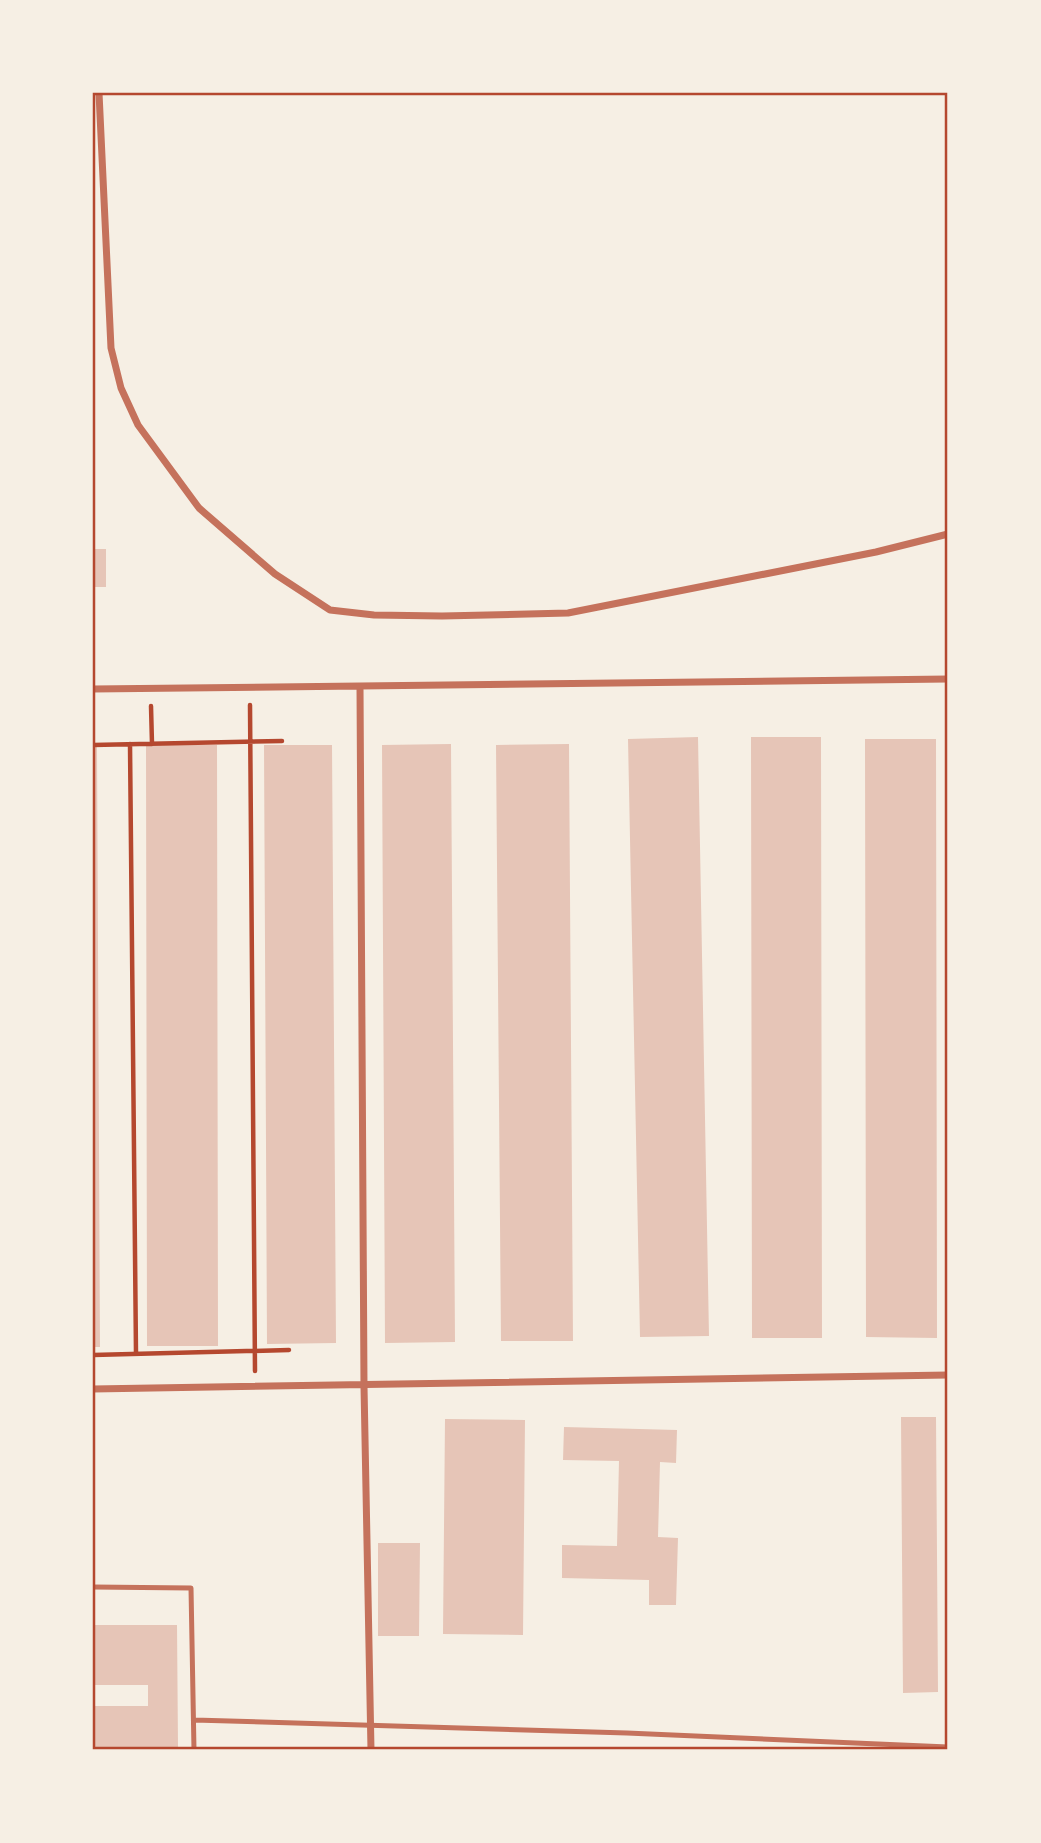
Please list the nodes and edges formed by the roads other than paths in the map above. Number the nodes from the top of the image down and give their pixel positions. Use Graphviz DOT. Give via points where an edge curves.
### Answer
graph roads {
  1 [pos="99,93"];
  2 [pos="948,534"];
  3 [pos="948,679"];
  4 [pos="360,686"];
  5 [pos="93,689"];
  6 [pos="948,1375"];
  7 [pos="364,1386"];
  8 [pos="93,1389"];
  9 [pos="93,1587"];
  10 [pos="194,1720"];
  11 [pos="371,1725"];
  12 [pos="948,1747"];
  13 [pos="194,1750"];
  14 [pos="372,1750"];
  1 -- 2 [label="street" via="111,348 121,388 138,425 199,508 275,574 330,610 442,616 568,613"];
  3 -- 4 [label="street"];
  4 -- 5 [label="street"];
  4 -- 7 [label="street"];
  6 -- 7 [label="street"];
  7 -- 8 [label="street"];
  7 -- 11 [label="street"];
  9 -- 10 [label="lane" via="191,1588"];
  10 -- 11 [label="lane"];
  10 -- 13 [label="lane"];
  11 -- 12 [label="lane"];
  11 -- 14 [label="street"];
}
